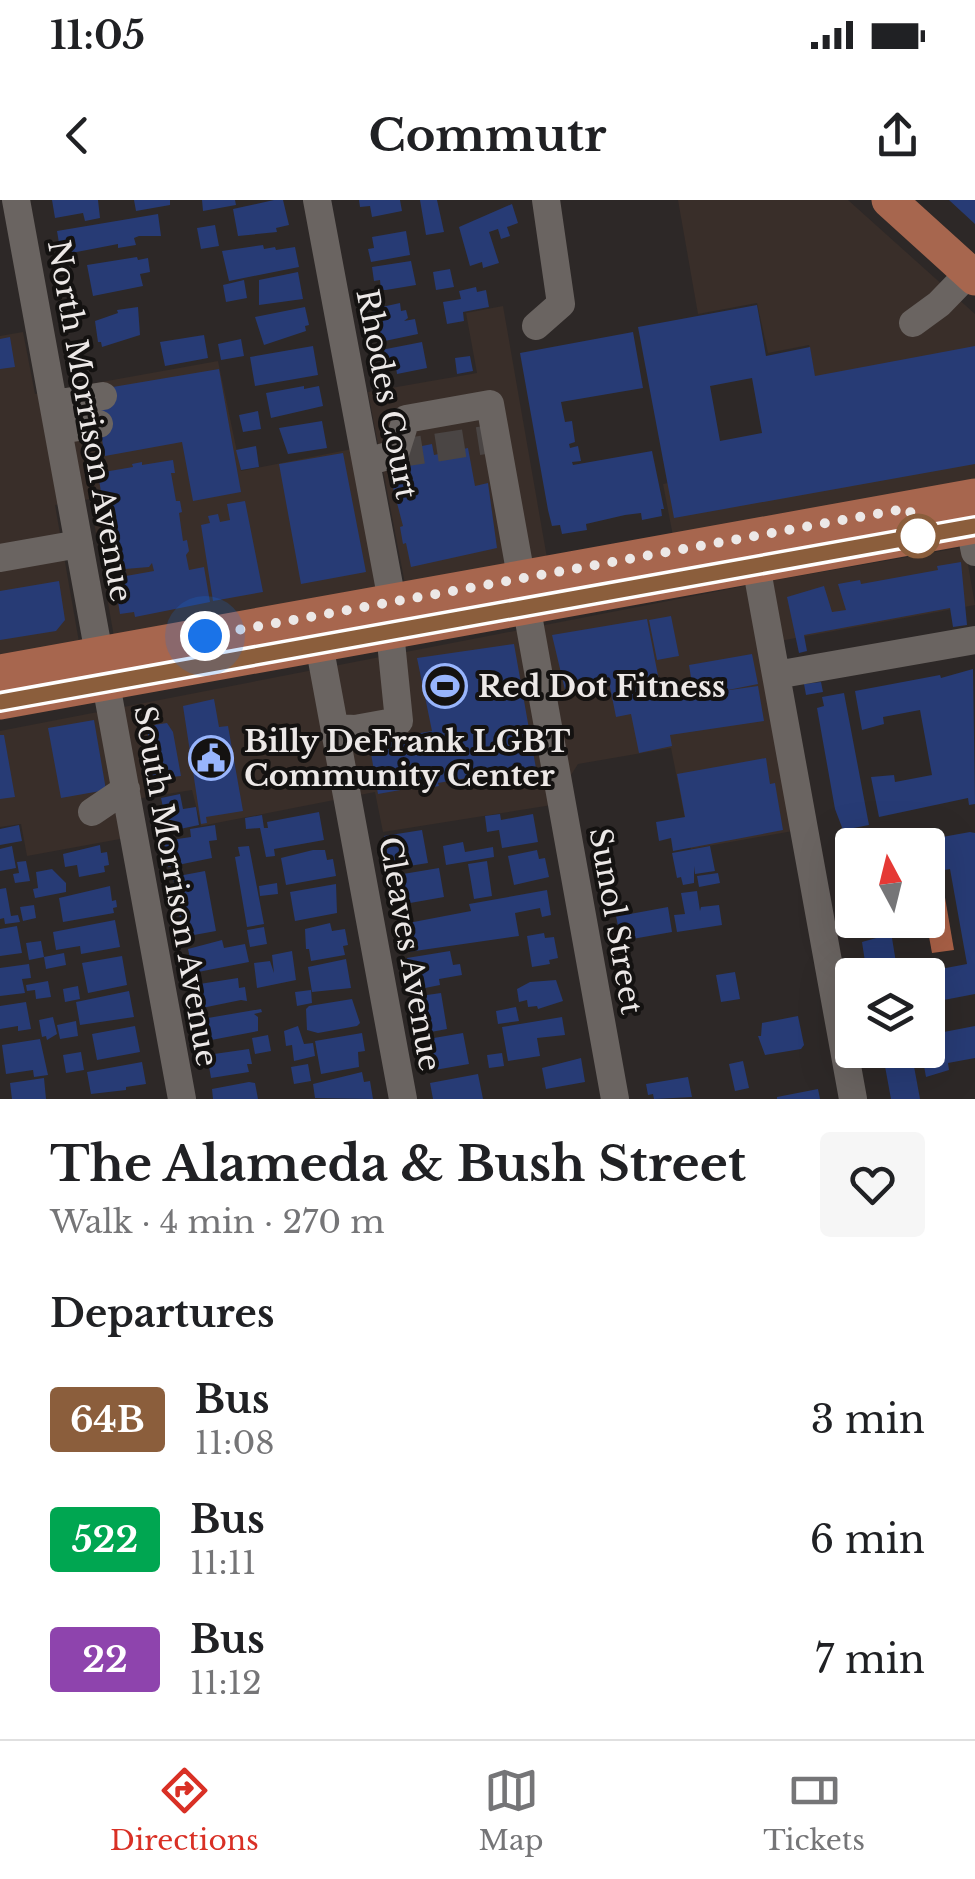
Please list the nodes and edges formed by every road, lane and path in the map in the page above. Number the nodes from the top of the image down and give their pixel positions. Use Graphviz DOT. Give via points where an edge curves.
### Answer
graph roads {
  1 [pos="16,200"];
  2 [pos="317,200"];
  3 [pos="546,200"];
  4 [pos="903,204"];
  5 [pos="972,276"];
  6 [pos="913,322"];
  7 [pos="536,326"];
  8 [pos="59,426"];
  9 [pos="366,462"];
  10 [pos="974,525"];
  11 [pos="79,544"];
  12 [pos="0,558"];
  13 [pos="756,565"];
  14 [pos="524,593"];
  15 [pos="391,616"];
  16 [pos="975,640"];
  17 [pos="319,644"];
  18 [pos="103,669"];
  19 [pos="0,672"];
  20 [pos="776,675"];
  21 [pos="0,692"];
  22 [pos="0,702"];
  23 [pos="335,728"];
  24 [pos="126,790"];
  25 [pos="92,812"];
  26 [pos="182,1099"];
  27 [pos="404,1099"];
  28 [pos="615,1099"];
  29 [pos="853,1099"];
  1 -- 8 [label="street, North Morrison Avenue"];
  2 -- 9 [label="street, Rhodes Court"];
  3 -- 7 [label="street" via="561,304"];
  4 -- 5 [label="main road"];
  5 -- 6 [label="street"];
  8 -- 8 [label="street" via="101,418"];
  8 -- 11 [label="street, North Morrison Avenue"];
  9 -- 14 [label="street, Sunol Street" via="395,454 406,419 490,404"];
  9 -- 15 [label="street, Rhodes Court"];
  10 -- 13 [label="main road"];
  10 -- 14 [label="main road"];
  11 -- 12 [label="street"];
  11 -- 18 [label="street, North Morrison Avenue"];
  13 -- 14 [label="main road"];
  13 -- 20 [label="street"];
  14 -- 15 [label="main road"];
  14 -- 28 [label="street, Sunol Street"];
  15 -- 17 [label="main road"];
  15 -- 18 [label="main road"];
  15 -- 23 [label="street, Rhodes Court" via="399,721"];
  16 -- 20 [label="street"];
  17 -- 18 [label="main road"];
  17 -- 23 [label="street, Cleaves Avenue"];
  18 -- 19 [label="main road"];
  18 -- 21 [label="main road"];
  18 -- 22 [label="main road"];
  18 -- 24 [label="street, South Morrison Avenue"];
  20 -- 29 [label="street"];
  23 -- 27 [label="street, Cleaves Avenue"];
  24 -- 25 [label="street"];
  24 -- 26 [label="street, South Morrison Avenue"];
}
